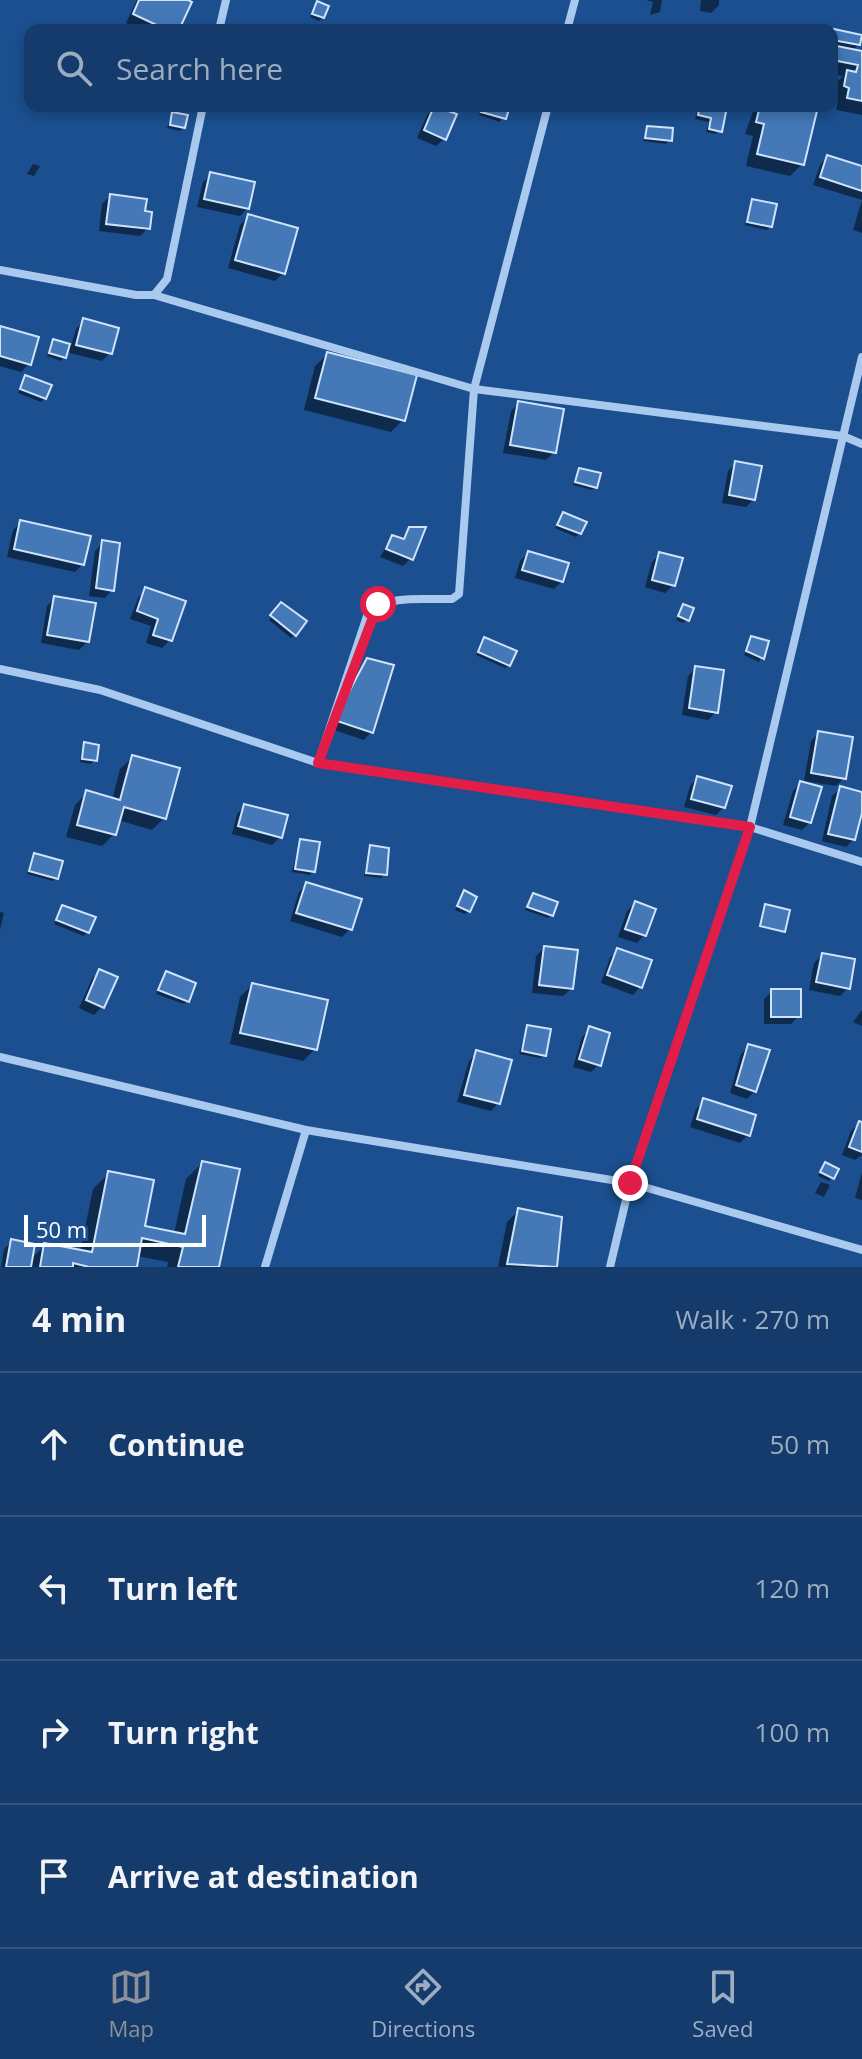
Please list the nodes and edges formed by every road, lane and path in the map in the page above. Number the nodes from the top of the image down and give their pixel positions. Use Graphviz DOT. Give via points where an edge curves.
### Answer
graph roads {
  1 [pos="226,0"];
  2 [pos="575,0"];
  3 [pos="220,24"];
  4 [pos="569,24"];
  5 [pos="202,112"];
  6 [pos="546,112"];
  7 [pos="0,270"];
  8 [pos="154,295"];
  9 [pos="862,357"];
  10 [pos="474,389"];
  11 [pos="843,436"];
  12 [pos="862,444"];
  13 [pos="0,669"];
  14 [pos="318,763"];
  15 [pos="750,827"];
  16 [pos="862,862"];
  17 [pos="0,1057"];
  18 [pos="306,1130"];
  19 [pos="630,1183"];
  20 [pos="862,1250"];
  21 [pos="265,1267"];
  22 [pos="610,1267"];
  1 -- 3 [label="street"];
  2 -- 4 [label="street"];
  5 -- 8 [label="street" via="167,279"];
  6 -- 10 [label="street"];
  7 -- 8 [label="street"];
  8 -- 10 [label="street"];
  9 -- 11 [label="street"];
  10 -- 11 [label="street"];
  10 -- 14 [label="street" via="459,594 452,599 378,604 368,613"];
  11 -- 12 [label="street"];
  11 -- 15 [label="street"];
  13 -- 14 [label="street" via="100,690"];
  14 -- 15 [label="street"];
  15 -- 16 [label="street"];
  15 -- 19 [label="street"];
  17 -- 18 [label="street"];
  18 -- 19 [label="street"];
  18 -- 21 [label="street"];
  19 -- 20 [label="street"];
  19 -- 22 [label="street"];
}
